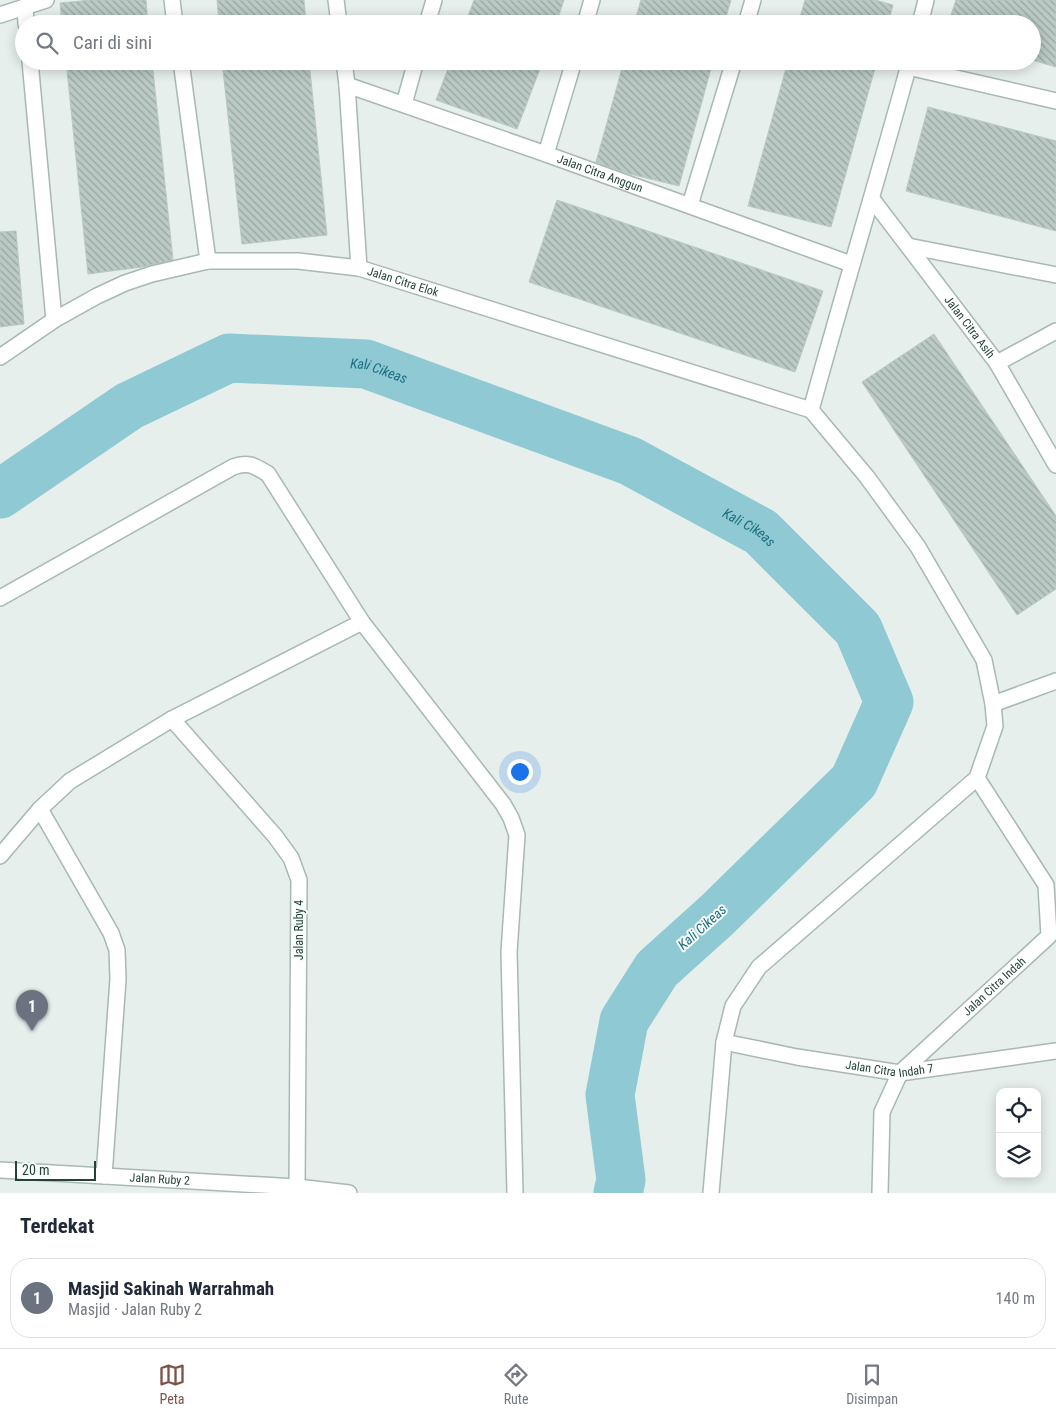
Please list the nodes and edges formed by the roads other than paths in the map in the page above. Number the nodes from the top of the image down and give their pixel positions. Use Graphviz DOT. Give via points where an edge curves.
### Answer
graph roads {
  1 [pos="46,0"];
  2 [pos="172,0"];
  3 [pos="336,0"];
  4 [pos="434,0"];
  5 [pos="592,0"];
  6 [pos="753,0"];
  7 [pos="926,0"];
  8 [pos="25,7"];
  9 [pos="0,15"];
  10 [pos="25,15"];
  11 [pos="174,15"];
  12 [pos="338,15"];
  13 [pos="430,15"];
  14 [pos="588,15"];
  15 [pos="749,15"];
  16 [pos="922,15"];
  17 [pos="31,70"];
  18 [pos="182,70"];
  19 [pos="345,70"];
  20 [pos="413,70"];
  21 [pos="571,70"];
  22 [pos="731,70"];
  23 [pos="907,70"];
  24 [pos="933,70"];
  25 [pos="347,85"];
  26 [pos="1056,101"];
  27 [pos="404,104"];
  28 [pos="546,154"];
  29 [pos="872,199"];
  30 [pos="690,206"];
  31 [pos="908,246"];
  32 [pos="208,261"];
  33 [pos="851,264"];
  34 [pos="359,268"];
  35 [pos="1056,275"];
  36 [pos="54,320"];
  37 [pos="1056,331"];
  38 [pos="0,357"];
  39 [pos="997,363"];
  40 [pos="811,410"];
  41 [pos="1056,465"];
  42 [pos="0,598"];
  43 [pos="362,622"];
  44 [pos="1056,681"];
  45 [pos="993,704"];
  46 [pos="172,719"];
  47 [pos="977,778"];
  48 [pos="40,809"];
  49 [pos="0,856"];
  50 [pos="724,1042"];
  51 [pos="1056,1051"];
  52 [pos="900,1072"];
  53 [pos="0,1170"];
  54 [pos="104,1176"];
  55 [pos="297,1187"];
  56 [pos="349,1193"];
  57 [pos="515,1193"];
  58 [pos="711,1193"];
  59 [pos="880,1193"];
  1 -- 8 [label="street"];
  2 -- 11 [label="street"];
  3 -- 12 [label="street"];
  4 -- 13 [label="street"];
  5 -- 14 [label="street"];
  6 -- 15 [label="street"];
  7 -- 16 [label="street"];
  8 -- 9 [label="street"];
  8 -- 10 [label="street"];
  17 -- 36 [label="street"];
  18 -- 32 [label="street"];
  19 -- 25 [label="street"];
  20 -- 27 [label="street"];
  21 -- 28 [label="street"];
  22 -- 30 [label="street"];
  23 -- 29 [label="street"];
  24 -- 26 [label="street"];
  25 -- 27 [label="street, Jalan Citra Anggun"];
  25 -- 34 [label="street"];
  27 -- 28 [label="street, Jalan Citra Anggun"];
  28 -- 30 [label="street, Jalan Citra Anggun"];
  29 -- 31 [label="street, Jalan Citra Asih"];
  29 -- 33 [label="street"];
  30 -- 33 [label="street, Jalan Citra Anggun"];
  31 -- 35 [label="street"];
  31 -- 39 [label="street, Jalan Citra Asih"];
  32 -- 34 [label="street, Jalan Citra Elok" via="298,261"];
  32 -- 36 [label="street, Jalan Citra Elok" via="125,284"];
  33 -- 40 [label="street"];
  34 -- 40 [label="street, Jalan Citra Elok"];
  36 -- 38 [label="street, Jalan Citra Elok"];
  37 -- 39 [label="street"];
  39 -- 41 [label="street, Jalan Citra Asih"];
  40 -- 45 [label="street" via="867,477 918,547 984,660"];
  42 -- 43 [label="street" via="243,463 254,465 268,474"];
  43 -- 46 [label="street"];
  43 -- 57 [label="street" via="503,804 517,835 509,952"];
  44 -- 45 [label="street"];
  45 -- 47 [label="street" via="995,726"];
  46 -- 48 [label="street" via="70,781"];
  46 -- 55 [label="street, Jalan Ruby 4" via="276,836 291,858 299,880"];
  47 -- 50 [label="street" via="759,966 733,1006"];
  47 -- 52 [label="street, Jalan Citra Indah" via="1046,884 1049,936"];
  48 -- 49 [label="street"];
  48 -- 54 [label="street" via="111,933 116,950 118,979"];
  50 -- 52 [label="street, Jalan Citra Indah 7" via="797,1057"];
  50 -- 58 [label="street"];
  51 -- 52 [label="street, Jalan Citra Indah 7"];
  52 -- 59 [label="street, Jalan Citra Indah" via="882,1112"];
  53 -- 54 [label="street, Jalan Ruby 2"];
  54 -- 55 [label="street, Jalan Ruby 2"];
  55 -- 56 [label="street, Jalan Ruby 2"];
}
